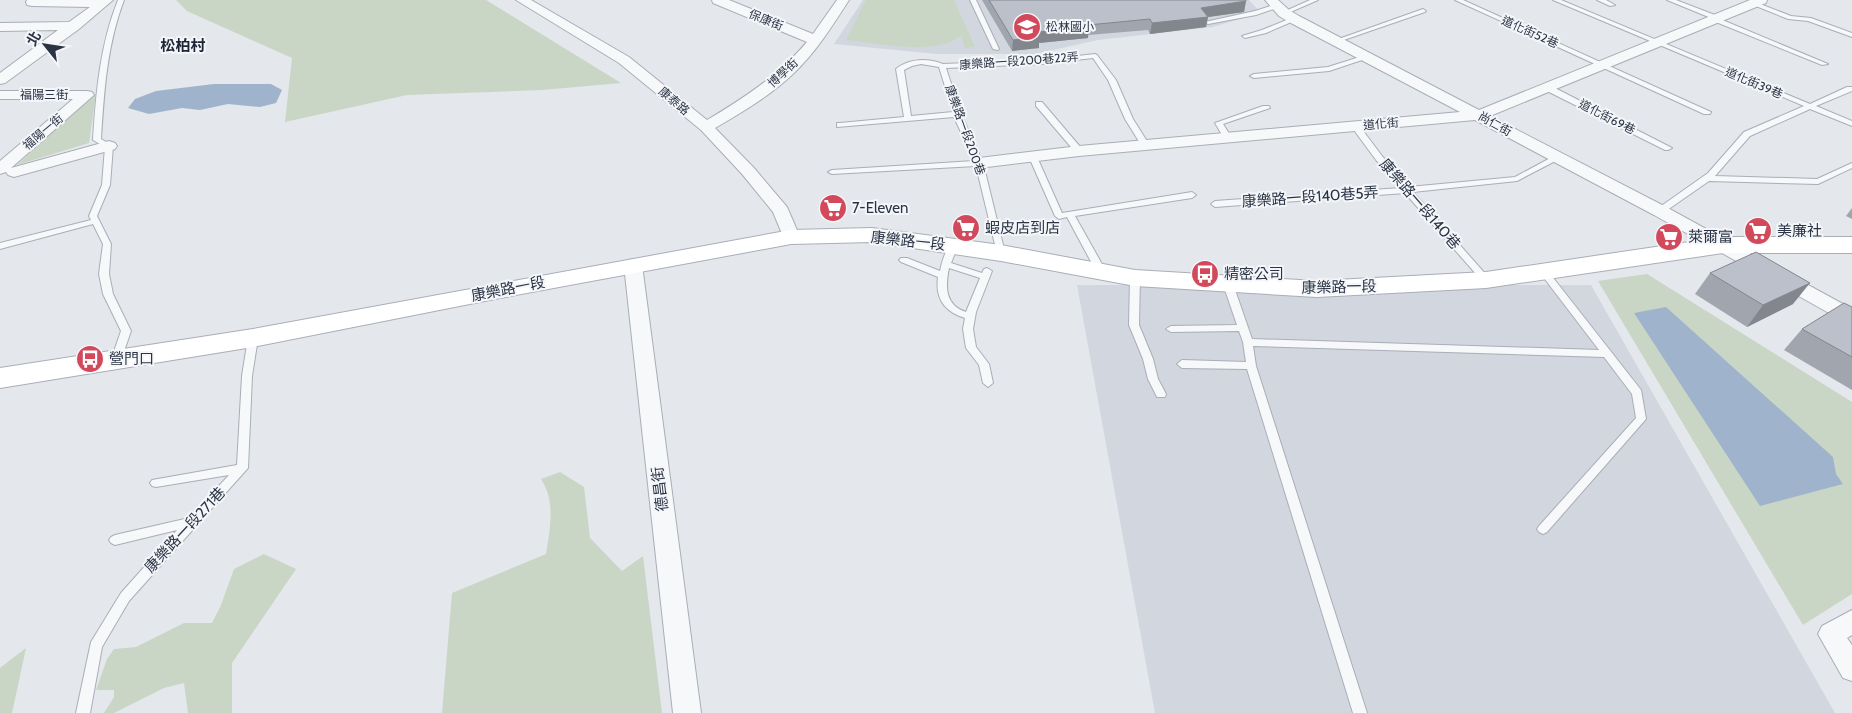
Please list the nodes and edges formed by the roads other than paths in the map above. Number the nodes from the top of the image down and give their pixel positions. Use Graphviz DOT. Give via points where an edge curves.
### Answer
graph roads {
  1 [pos="121,0"];
  2 [pos="522,0"];
  3 [pos="718,0"];
  4 [pos="843,0"];
  5 [pos="973,0"];
  6 [pos="1315,0"];
  7 [pos="1458,0"];
  8 [pos="1556,0"];
  9 [pos="1600,0"];
  10 [pos="1670,0"];
  11 [pos="32,2"];
  12 [pos="104,2"];
  13 [pos="1757,2"];
  14 [pos="1612,5"];
  15 [pos="1282,10"];
  16 [pos="1423,11"];
  17 [pos="1716,19"];
  18 [pos="1208,22"];
  19 [pos="74,26"];
  20 [pos="0,27"];
  21 [pos="1852,35"];
  22 [pos="1245,36"];
  23 [pos="815,40"];
  24 [pos="1336,41"];
  25 [pos="1656,42"];
  26 [pos="996,49"];
  27 [pos="1366,57"];
  28 [pos="1602,64"];
  29 [pos="1824,64"];
  30 [pos="942,66"];
  31 [pos="1254,76"];
  32 [pos="0,80"];
  33 [pos="1546,87"];
  34 [pos="1850,89"];
  35 [pos="0,95"];
  36 [pos="87,95"];
  37 [pos="1038,104"];
  38 [pos="1812,107"];
  39 [pos="1266,108"];
  40 [pos="1707,112"];
  41 [pos="958,114"];
  42 [pos="1480,116"];
  43 [pos="908,118"];
  44 [pos="1852,124"];
  45 [pos="840,125"];
  46 [pos="1355,126"];
  47 [pos="706,127"];
  48 [pos="1228,138"];
  49 [pos="108,146"];
  50 [pos="1146,146"];
  51 [pos="1668,148"];
  52 [pos="1079,151"];
  53 [pos="1033,158"];
  54 [pos="1557,158"];
  55 [pos="978,163"];
  56 [pos="1852,165"];
  57 [pos="7,170"];
  58 [pos="832,172"];
  59 [pos="1706,178"];
  60 [pos="1406,190"];
  61 [pos="1192,194"];
  62 [pos="1215,204"];
  63 [pos="1660,211"];
  64 [pos="1070,214"];
  65 [pos="96,221"];
  66 [pos="791,237"];
  67 [pos="1722,245"];
  68 [pos="1852,245"];
  69 [pos="0,246"];
  70 [pos="950,255"];
  71 [pos="904,260"];
  72 [pos="633,265"];
  73 [pos="990,266"];
  74 [pos="1544,272"];
  75 [pos="1102,273"];
  76 [pos="942,275"];
  77 [pos="1135,278"];
  78 [pos="1486,280"];
  79 [pos="1228,284"];
  80 [pos="971,317"];
  81 [pos="1852,317"];
  82 [pos="1243,328"];
  83 [pos="1171,329"];
  84 [pos="253,338"];
  85 [pos="1248,342"];
  86 [pos="1606,354"];
  87 [pos="116,360"];
  88 [pos="1182,364"];
  89 [pos="1251,366"];
  90 [pos="0,378"];
  91 [pos="988,383"];
  92 [pos="1161,394"];
  93 [pos="242,468"];
  94 [pos="156,483"];
  95 [pos="194,521"];
  96 [pos="1543,529"];
  97 [pos="115,540"];
  98 [pos="1852,621"];
  99 [pos="1852,669"];
  100 [pos="83,713"];
  101 [pos="687,713"];
  102 [pos="1360,713"];
  1 -- 49 [label="lane" via="111,22 100,96 97,140"];
  2 -- 47 [label="street, 康泰路" via="624,60"];
  3 -- 23 [label="street, 保康街"];
  4 -- 23 [label="street, 博學街"];
  5 -- 26 [label="lane"];
  6 -- 15 [label="lane"];
  7 -- 28 [label="lane, 道化街52巷"];
  8 -- 25 [label="lane, 道化街39巷"];
  9 -- 14 [label="lane"];
  10 -- 17 [label="lane"];
  11 -- 12 [label="street"];
  12 -- 19 [label="street"];
  13 -- 17 [label="street, 道化街"];
  13 -- 21 [label="lane" via="1790,18 1809,19"];
  15 -- 18 [label="lane"];
  15 -- 22 [label="lane" via="1264,32"];
  15 -- 24 [label="street, 尚仁街"];
  16 -- 24 [label="lane"];
  17 -- 25 [label="street, 道化街"];
  17 -- 29 [label="lane"];
  19 -- 20 [label="street"];
  19 -- 32 [label="street"];
  23 -- 47 [label="street, 博學街" via="790,69 766,89"];
  24 -- 27 [label="street, 尚仁街"];
  25 -- 28 [label="street, 道化街"];
  25 -- 38 [label="lane, 道化街39巷"];
  27 -- 31 [label="lane" via="1329,69"];
  27 -- 42 [label="street, 尚仁街"];
  28 -- 33 [label="street, 道化街"];
  28 -- 40 [label="lane, 道化街52巷"];
  30 -- 41 [label="lane, 康樂路一段200巷"];
  30 -- 43 [label="lane, 康樂路一段200巷22弄" via="935,62 907,64 900,69"];
  30 -- 50 [label="lane, 康樂路一段200巷22弄" via="1042,62 1095,56 1112,80 1129,119"];
  33 -- 42 [label="street, 道化街"];
  33 -- 51 [label="lane, 道化街69巷"];
  34 -- 38 [label="lane"];
  35 -- 36 [label="street, 福陽三街"];
  36 -- 57 [label="street, 福陽一街"];
  37 -- 52 [label="lane"];
  38 -- 44 [label="lane, 道化街39巷"];
  38 -- 59 [label="lane" via="1747,134"];
  39 -- 48 [label="lane" via="1219,124"];
  41 -- 43 [label="lane"];
  41 -- 55 [label="lane, 康樂路一段200巷"];
  42 -- 46 [label="street, 道化街"];
  42 -- 54 [label="street, 尚仁街"];
  43 -- 45 [label="lane"];
  46 -- 48 [label="street, 道化街"];
  46 -- 60 [label="lane, 康樂路一段140巷"];
  47 -- 66 [label="street, 康泰路" via="781,210"];
  48 -- 50 [label="street, 道化街"];
  49 -- 57 [label="street"];
  49 -- 65 [label="lane" via="106,185 93,216"];
  50 -- 52 [label="street, 道化街"];
  52 -- 53 [label="street, 道化街"];
  53 -- 55 [label="street, 道化街"];
  53 -- 64 [label="lane" via="1059,216"];
  54 -- 60 [label="lane, 康樂路一段140巷5弄" via="1517,179"];
  54 -- 63 [label="street, 尚仁街"];
  55 -- 58 [label="lane"];
  55 -- 73 [label="lane, 康樂路一段200巷"];
  56 -- 59 [label="lane" via="1818,182"];
  59 -- 63 [label="lane"];
  60 -- 62 [label="lane, 康樂路一段140巷5弄"];
  60 -- 78 [label="lane, 康樂路一段140巷"];
  61 -- 64 [label="lane"];
  63 -- 67 [label="street, 尚仁街"];
  64 -- 75 [label="lane"];
  65 -- 69 [label="lane"];
  65 -- 87 [label="lane" via="107,244 104,274 108,294 126,331"];
  66 -- 70 [label="street, 康樂路一段" via="872,235"];
  66 -- 72 [label="street, 康樂路一段"];
  67 -- 68 [label="street, 康樂路一段"];
  67 -- 74 [label="street, 康樂路一段"];
  67 -- 81 [label="street, 尚仁街"];
  70 -- 73 [label="street, 康樂路一段"];
  70 -- 76 [label="lane"];
  71 -- 76 [label="lane"];
  72 -- 84 [label="street, 康樂路一段"];
  72 -- 101 [label="street, 德昌街"];
  73 -- 75 [label="street, 康樂路一段"];
  73 -- 80 [label="lane"];
  74 -- 78 [label="street, 康樂路一段"];
  74 -- 86 [label="lane"];
  75 -- 77 [label="street, 康樂路一段"];
  76 -- 80 [label="lane" via="944,300 948,308"];
  77 -- 79 [label="street, 康樂路一段"];
  77 -- 92 [label="lane" via="1134,325"];
  78 -- 79 [label="street, 康樂路一段" via="1317,289"];
  79 -- 82 [label="lane"];
  80 -- 91 [label="lane" via="968,329 971,348 984,364"];
  82 -- 83 [label="lane"];
  82 -- 85 [label="lane"];
  84 -- 87 [label="street, 康樂路一段"];
  84 -- 93 [label="lane" via="247,376"];
  85 -- 86 [label="lane"];
  85 -- 89 [label="lane"];
  86 -- 96 [label="lane" via="1637,393 1641,419"];
  87 -- 90 [label="street, 康樂路一段"];
  88 -- 89 [label="lane"];
  89 -- 102 [label="lane"];
  93 -- 94 [label="lane"];
  93 -- 95 [label="lane, 康樂路一段271巷"];
  95 -- 97 [label="lane"];
  95 -- 100 [label="lane, 康樂路一段271巷" via="125,597 96,646"];
  98 -- 99 [label="street" via="1831,634"];
}
